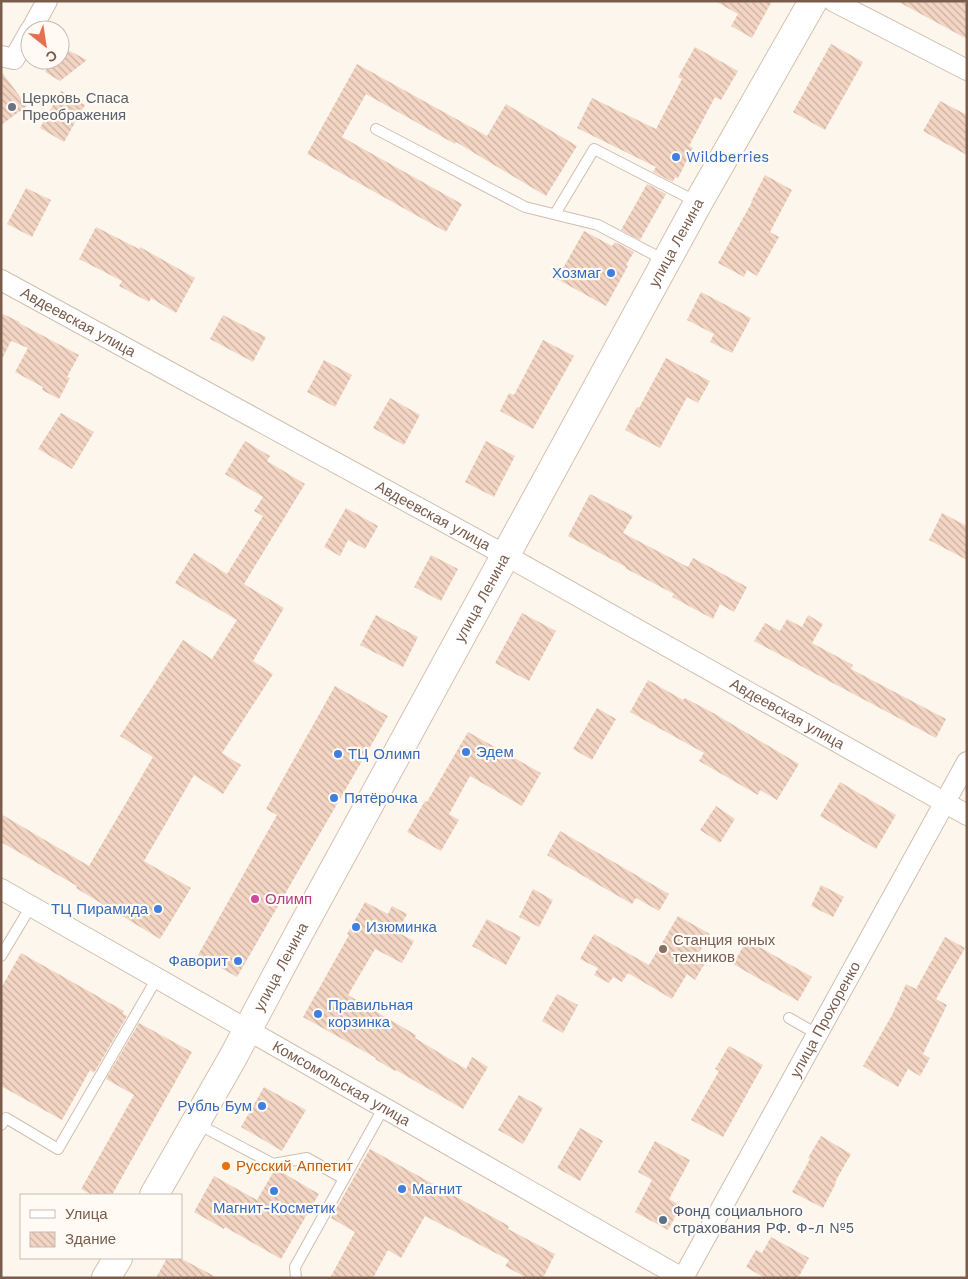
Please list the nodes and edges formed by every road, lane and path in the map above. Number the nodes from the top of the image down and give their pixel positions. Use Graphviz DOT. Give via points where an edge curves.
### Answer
graph roads {
  1 [pos="47,1"];
  2 [pos="814,1"];
  3 [pos="833,1"];
  4 [pos="36,20"];
  5 [pos="20,48"];
  6 [pos="1,56"];
  7 [pos="967,70"];
  8 [pos="376,129"];
  9 [pos="698,203"];
  10 [pos="555,214"];
  11 [pos="667,261"];
  12 [pos="1,280"];
  13 [pos="505,555"];
  14 [pos="967,762"];
  15 [pos="944,803"];
  16 [pos="967,815"];
  17 [pos="1,889"];
  18 [pos="31,906"];
  19 [pos="1,956"];
  20 [pos="157,978"];
  21 [pos="789,1018"];
  22 [pos="248,1030"];
  23 [pos="817,1034"];
  24 [pos="384,1108"];
  25 [pos="195,1123"];
  26 [pos="1,1125"];
  27 [pos="344,1179"];
  28 [pos="155,1194"];
  29 [pos="117,1259"];
  30 [pos="106,1278"];
  31 [pos="296,1278"];
  32 [pos="682,1278"];
  1 -- 4 [label="street"];
  2 -- 9 [label="main road, улица Ленина"];
  3 -- 7 [label="street"];
  5 -- 6 [label="street" via="14,59"];
  8 -- 10 [label="lane" via="525,207"];
  9 -- 10 [label="lane" via="594,149"];
  9 -- 11 [label="main road, улица Ленина"];
  10 -- 11 [label="lane" via="598,225"];
  11 -- 13 [label="main road, улица Ленина"];
  12 -- 13 [label="street, Авдеевская улица"];
  13 -- 15 [label="street, Авдеевская улица"];
  13 -- 22 [label="main road, улица Ленина"];
  14 -- 15 [label="street, улица Прохоренко"];
  15 -- 16 [label="street, Авдеевская улица"];
  15 -- 23 [label="street, улица Прохоренко"];
  17 -- 18 [label="street, Комсомольская улица"];
  18 -- 19 [label="lane"];
  18 -- 20 [label="street, Комсомольская улица"];
  20 -- 22 [label="street, Комсомольская улица"];
  20 -- 26 [label="lane" via="58,1149 6,1118"];
  21 -- 23 [label="lane"];
  22 -- 24 [label="street, Комсомольская улица"];
  22 -- 25 [label="main road, улица Ленина"];
  23 -- 32 [label="street, улица Прохоренко"];
  24 -- 27 [label="lane"];
  24 -- 32 [label="street, Комсомольская улица"];
  25 -- 27 [label="lane" via="273,1164 307,1158"];
  25 -- 28 [label="main road, улица Ленина"];
  27 -- 31 [label="lane" via="295,1267"];
  29 -- 30 [label="main road"];
}
